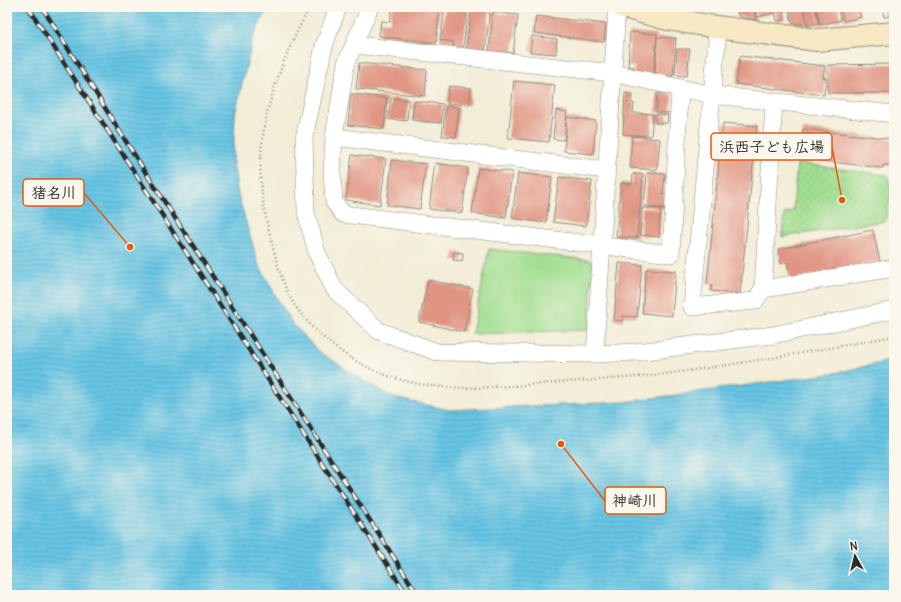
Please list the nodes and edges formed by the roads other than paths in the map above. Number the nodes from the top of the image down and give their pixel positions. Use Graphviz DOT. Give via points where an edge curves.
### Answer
graph roads {
  1 [pos="338,7"];
  2 [pos="370,7"];
  3 [pos="617,7"];
  4 [pos="623,7"];
  5 [pos="716,27"];
  6 [pos="894,33"];
  7 [pos="355,45"];
  8 [pos="612,73"];
  9 [pos="680,89"];
  10 [pos="712,95"];
  11 [pos="774,102"];
  12 [pos="894,114"];
  13 [pos="334,137"];
  14 [pos="606,170"];
  15 [pos="602,246"];
  16 [pos="894,268"];
  17 [pos="763,289"];
  18 [pos="894,310"];
  19 [pos="595,354"];
  1 -- 19 [label="street" via="324,46 304,138 306,212 317,253 335,290 379,331 437,352"];
  2 -- 7 [label="street"];
  3 -- 8 [label="street"];
  4 -- 5 [label="street" via="667,19"];
  5 -- 6 [label="street" via="817,40"];
  5 -- 10 [label="street"];
  7 -- 8 [label="street"];
  7 -- 13 [label="street" via="346,63"];
  8 -- 9 [label="street"];
  8 -- 14 [label="street"];
  9 -- 10 [label="street"];
  9 -- 15 [label="street" via="671,254"];
  10 -- 11 [label="street"];
  10 -- 17 [label="street" via="692,307 755,301"];
  11 -- 12 [label="street"];
  11 -- 17 [label="street"];
  13 -- 14 [label="street"];
  13 -- 15 [label="street" via="334,202 344,214"];
  14 -- 15 [label="street"];
  15 -- 19 [label="street"];
  16 -- 17 [label="street"];
  18 -- 19 [label="street" via="773,335 637,352"];
}
